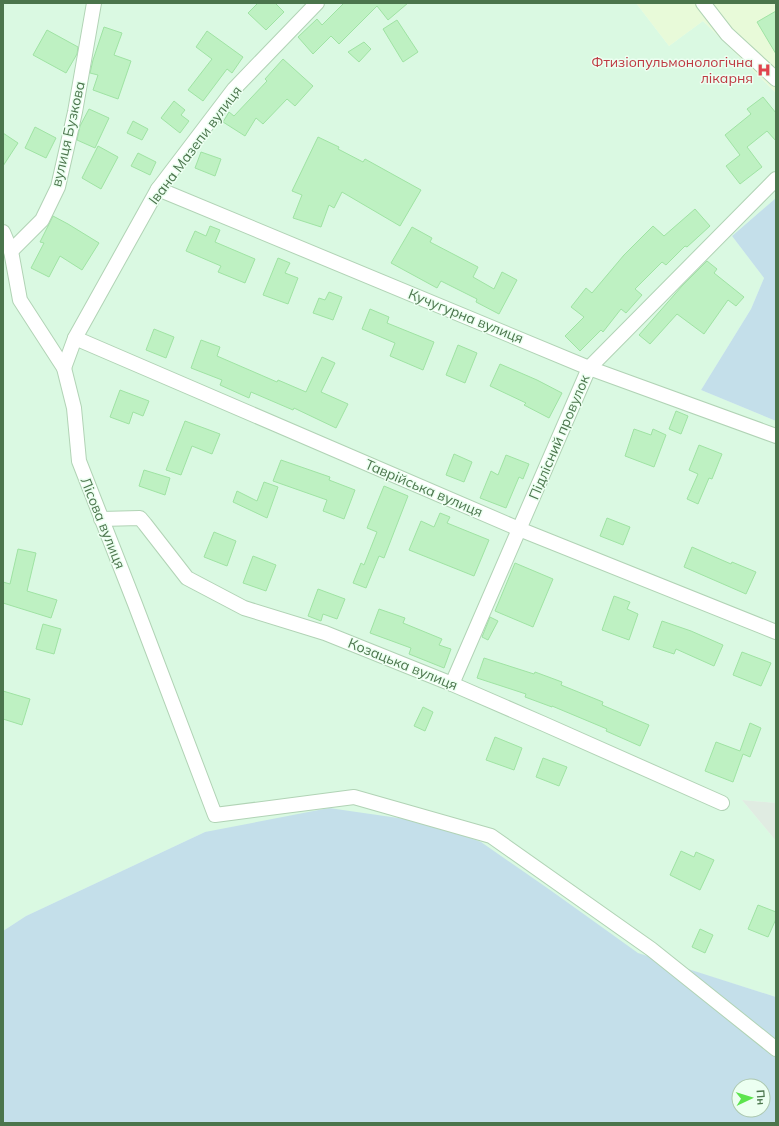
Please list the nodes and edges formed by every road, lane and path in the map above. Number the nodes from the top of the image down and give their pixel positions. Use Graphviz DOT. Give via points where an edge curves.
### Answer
graph roads {
  1 [pos="94,3"];
  2 [pos="317,3"];
  3 [pos="704,3"];
  4 [pos="776,79"];
  5 [pos="776,179"];
  6 [pos="158,189"];
  7 [pos="3,232"];
  8 [pos="11,251"];
  9 [pos="75,338"];
  10 [pos="64,368"];
  11 [pos="589,368"];
  12 [pos="776,436"];
  13 [pos="101,519"];
  14 [pos="519,529"];
  15 [pos="776,632"];
  16 [pos="452,684"];
  17 [pos="722,803"];
  18 [pos="776,1049"];
  1 -- 8 [label="street, вулиця Бузкова" via="75,112 58,187 42,220"];
  2 -- 6 [label="street, Івана Мазепи вулиця" via="234,89"];
  3 -- 4 [label="street" via="727,34"];
  5 -- 11 [label="street, Підлісний провулок"];
  6 -- 9 [label="street, Івана Мазепи вулиця"];
  6 -- 11 [label="street, Кучугурна вулиця"];
  7 -- 8 [label="street, Лісова вулиця"];
  8 -- 10 [label="street, Лісова вулиця" via="20,300"];
  9 -- 10 [label="street, Івана Мазепи вулиця"];
  9 -- 14 [label="street, Таврійська вулиця"];
  10 -- 13 [label="street, Лісова вулиця" via="74,408 79,461"];
  11 -- 12 [label="street, Кучугурна вулиця"];
  11 -- 14 [label="street, Підлісний провулок"];
  13 -- 16 [label="street, Козацька вулиця" via="140,518 187,578 244,608 325,633"];
  13 -- 18 [label="street, Лісова вулиця" via="136,604 215,815 354,797 491,836 651,949"];
  14 -- 15 [label="street, Таврійська вулиця"];
  14 -- 16 [label="street, Підлісний провулок"];
  16 -- 17 [label="street, Козацька вулиця"];
}
